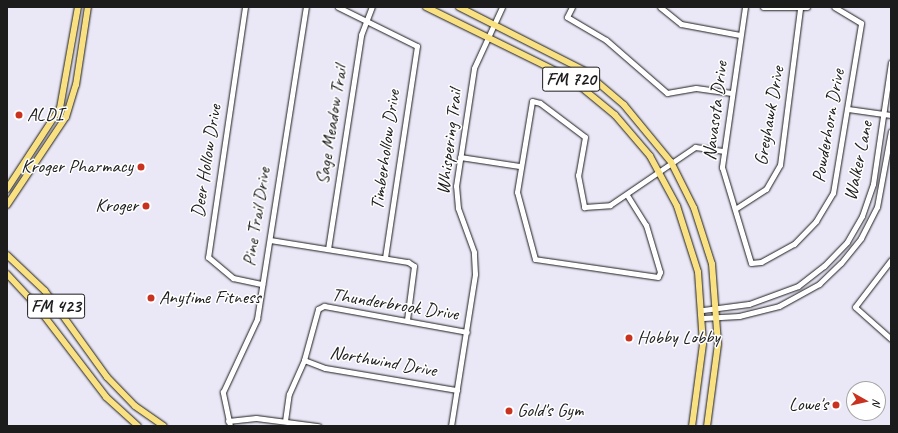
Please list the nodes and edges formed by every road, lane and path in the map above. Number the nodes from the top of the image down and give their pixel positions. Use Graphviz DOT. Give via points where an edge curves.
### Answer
graph roads {
  1 [pos="78,7"];
  2 [pos="88,7"];
  3 [pos="245,7"];
  4 [pos="306,7"];
  5 [pos="338,7"];
  6 [pos="372,7"];
  7 [pos="426,7"];
  8 [pos="459,7"];
  9 [pos="502,7"];
  10 [pos="572,7"];
  11 [pos="660,7"];
  12 [pos="744,7"];
  13 [pos="763,7"];
  14 [pos="807,7"];
  15 [pos="834,7"];
  16 [pos="800,8"];
  17 [pos="367,20"];
  18 [pos="494,25"];
  19 [pos="740,35"];
  20 [pos="488,36"];
  21 [pos="891,62"];
  22 [pos="69,68"];
  23 [pos="78,70"];
  24 [pos="732,93"];
  25 [pos="848,109"];
  26 [pos="884,114"];
  27 [pos="891,115"];
  28 [pos="891,131"];
  29 [pos="723,151"];
  30 [pos="460,157"];
  31 [pos="671,162"];
  32 [pos="519,166"];
  33 [pos="659,169"];
  34 [pos="7,190"];
  35 [pos="627,195"];
  36 [pos="7,205"];
  37 [pos="735,209"];
  38 [pos="270,240"];
  39 [pos="328,249"];
  40 [pos="7,255"];
  41 [pos="385,258"];
  42 [pos="891,262"];
  43 [pos="750,263"];
  44 [pos="7,274"];
  45 [pos="262,284"];
  46 [pos="717,308"];
  47 [pos="703,310"];
  48 [pos="703,318"];
  49 [pos="718,318"];
  50 [pos="407,320"];
  51 [pos="467,332"];
  52 [pos="891,339"];
  53 [pos="304,360"];
  54 [pos="97,364"];
  55 [pos="87,372"];
  56 [pos="457,390"];
  57 [pos="694,418"];
  58 [pos="285,420"];
  59 [pos="229,423"];
  60 [pos="707,424"];
  61 [pos="138,426"];
  62 [pos="164,426"];
  63 [pos="318,426"];
  64 [pos="451,426"];
  65 [pos="692,426"];
  1 -- 22 [label="main road"];
  2 -- 23 [label="main road"];
  3 -- 45 [label="street, Deer Hollow Drive" via="208,257 233,278"];
  4 -- 38 [label="street, Pine Trail Drive"];
  5 -- 17 [label="street"];
  6 -- 17 [label="street, Sage Meadow Trail"];
  7 -- 20 [label="main road, FM 720"];
  8 -- 18 [label="main road"];
  9 -- 18 [label="street, Whispering Trail"];
  10 -- 24 [label="street" via="567,17 606,40 667,93 696,88"];
  11 -- 19 [label="street" via="681,24"];
  12 -- 19 [label="street, Navasota Drive"];
  13 -- 16 [label="street"];
  14 -- 16 [label="street"];
  15 -- 25 [label="street, Powderhorn Drive" via="861,23"];
  16 -- 37 [label="street, Greyhawk Drive" via="780,165 766,189"];
  17 -- 39 [label="street, Sage Meadow Trail" via="361,35"];
  17 -- 41 [label="street, Timberhollow Drive" via="417,46"];
  18 -- 20 [label="street, Whispering Trail"];
  18 -- 31 [label="main road" via="583,70 624,105"];
  19 -- 24 [label="street, Navasota Drive"];
  20 -- 30 [label="street, Whispering Trail" via="474,68"];
  20 -- 33 [label="main road, FM 720" via="570,78 615,115"];
  21 -- 26 [label="street, Walker Lane"];
  22 -- 23 [label="main road"];
  22 -- 34 [label="main road" via="54,121"];
  23 -- 36 [label="main road" via="71,103 56,136"];
  24 -- 29 [label="street, Navasota Drive"];
  25 -- 26 [label="street"];
  25 -- 43 [label="street, Powderhorn Drive" via="833,193 816,221 794,244 761,262"];
  26 -- 27 [label="street"];
  26 -- 46 [label="street, Walker Lane" via="870,197 855,230 839,252 798,286 762,300"];
  28 -- 49 [label="street, Walker Lane" via="877,207 862,238 841,263 819,284 791,301 739,316"];
  29 -- 31 [label="street" via="695,147"];
  29 -- 37 [label="street, Navasota Drive" via="722,168"];
  30 -- 32 [label="street"];
  30 -- 51 [label="street, Whispering Trail" via="456,186 458,208 474,252 475,274"];
  31 -- 33 [label="street"];
  31 -- 46 [label="main road" via="694,208 712,264"];
  32 -- 35 [label="street" via="532,101 540,103 585,137 578,175 584,207 610,205"];
  32 -- 35 [label="street" via="517,192 535,259 658,277 660,272 646,225"];
  33 -- 35 [label="street"];
  33 -- 47 [label="main road, FM 720" via="677,206 696,261"];
  37 -- 43 [label="street, Navasota Drive"];
  38 -- 39 [label="street"];
  38 -- 45 [label="street, Pine Trail Drive"];
  39 -- 41 [label="street"];
  40 -- 54 [label="main road, FM 423" via="45,291"];
  41 -- 50 [label="street" via="414,266"];
  42 -- 52 [label="street" via="855,307"];
  44 -- 55 [label="main road, FM 423" via="35,304"];
  45 -- 59 [label="street, Pine Trail Drive" via="256,319 223,392"];
  46 -- 47 [label="street, Walker Lane"];
  46 -- 49 [label="main road"];
  47 -- 48 [label="main road, FM 720"];
  48 -- 49 [label="street, Walker Lane"];
  48 -- 57 [label="main road, FM 720" via="702,362"];
  49 -- 60 [label="main road"];
  50 -- 51 [label="street, Thunderbrook Drive"];
  50 -- 53 [label="street, Thunderbrook Drive" via="324,306 318,309"];
  51 -- 56 [label="street, Whispering Trail"];
  53 -- 56 [label="street, Northwind Drive" via="325,368"];
  53 -- 58 [label="street" via="289,394"];
  54 -- 55 [label="main road"];
  54 -- 62 [label="main road, FM 423" via="135,406"];
  55 -- 61 [label="main road, FM 423" via="106,397"];
  56 -- 64 [label="street, Whispering Trail"];
  57 -- 60 [label="main road"];
  57 -- 65 [label="main road, FM 720"];
  58 -- 59 [label="street" via="256,418"];
  58 -- 63 [label="street"];
}
